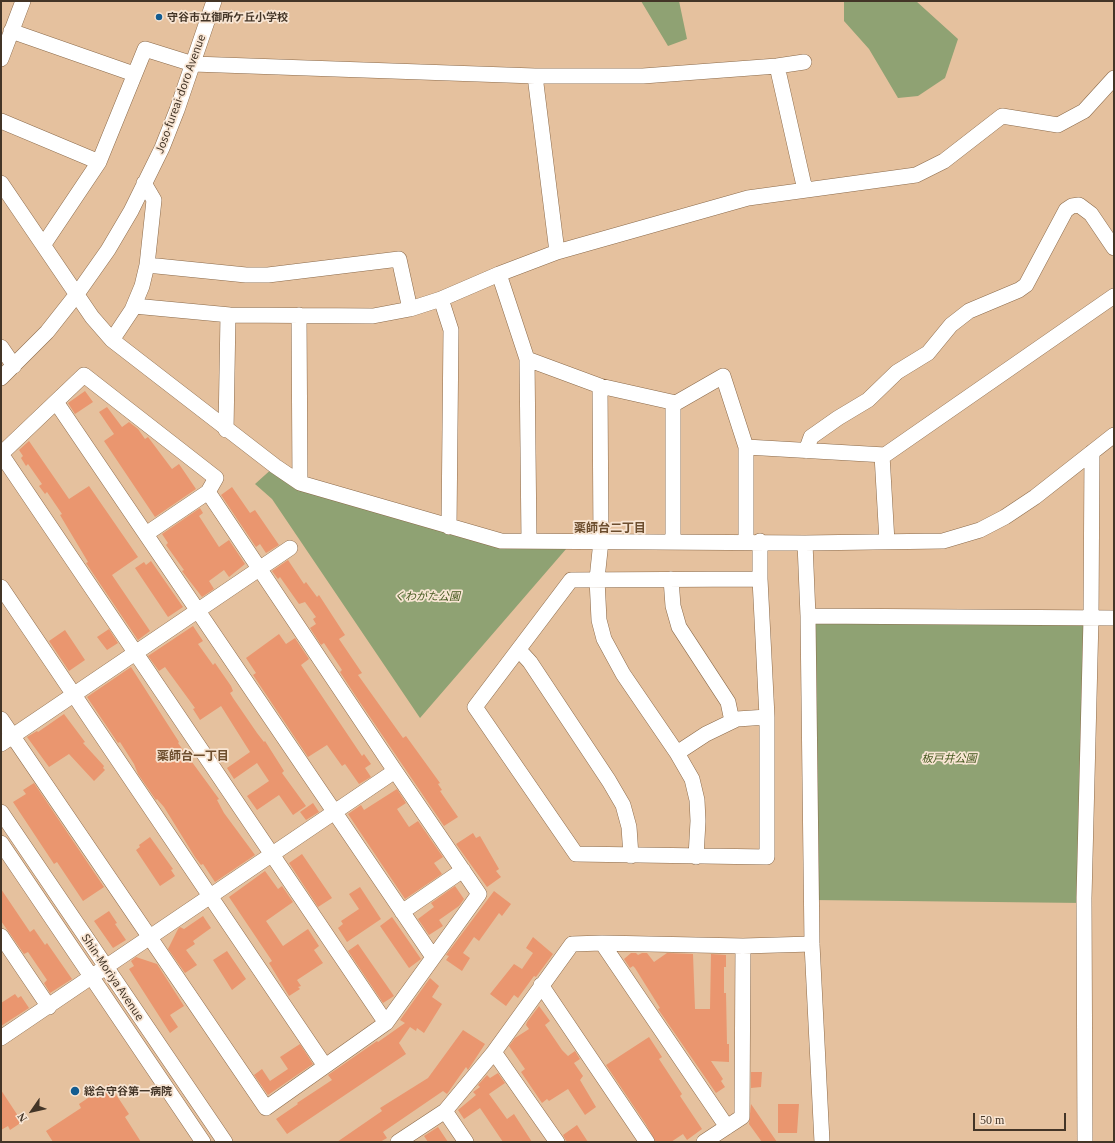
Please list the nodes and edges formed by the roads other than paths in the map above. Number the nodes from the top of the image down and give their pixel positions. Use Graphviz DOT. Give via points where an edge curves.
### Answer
graph roads {
  1 [pos="23,1"];
  2 [pos="214,1"];
  3 [pos="11,31"];
  4 [pos="1,59"];
  5 [pos="804,62"];
  6 [pos="193,64"];
  7 [pos="777,66"];
  8 [pos="134,74"];
  9 [pos="534,76"];
  10 [pos="1114,78"];
  11 [pos="1,121"];
  12 [pos="99,162"];
  13 [pos="1,183"];
  14 [pos="144,183"];
  15 [pos="805,190"];
  16 [pos="44,244"];
  17 [pos="1114,248"];
  18 [pos="557,252"];
  19 [pos="147,265"];
  20 [pos="499,274"];
  21 [pos="77,294"];
  22 [pos="1114,296"];
  23 [pos="441,299"];
  24 [pos="134,306"];
  25 [pos="410,309"];
  26 [pos="228,315"];
  27 [pos="299,316"];
  28 [pos="112,340"];
  29 [pos="1,347"];
  30 [pos="527,358"];
  31 [pos="14,366"];
  32 [pos="1,378"];
  33 [pos="600,386"];
  34 [pos="56,402"];
  35 [pos="673,403"];
  36 [pos="226,430"];
  37 [pos="1114,435"];
  38 [pos="746,447"];
  39 [pos="806,451"];
  40 [pos="1092,452"];
  41 [pos="1,454"];
  42 [pos="882,455"];
  43 [pos="300,482"];
  44 [pos="208,492"];
  45 [pos="450,527"];
  46 [pos="146,534"];
  47 [pos="529,541"];
  48 [pos="601,541"];
  49 [pos="673,542"];
  50 [pos="753,542"];
  51 [pos="805,542"];
  52 [pos="887,542"];
  53 [pos="290,548"];
  54 [pos="261,569"];
  55 [pos="597,579"];
  56 [pos="671,579"];
  57 [pos="760,579"];
  58 [pos="1,587"];
  59 [pos="198,611"];
  60 [pos="808,616"];
  61 [pos="1091,618"];
  62 [pos="1114,618"];
  63 [pos="519,650"];
  64 [pos="136,653"];
  65 [pos="74,695"];
  66 [pos="767,717"];
  67 [pos="1,719"];
  68 [pos="732,721"];
  69 [pos="7,740"];
  70 [pos="677,753"];
  71 [pos="395,772"];
  72 [pos="1,812"];
  73 [pos="334,812"];
  74 [pos="1,843"];
  75 [pos="272,854"];
  76 [pos="632,856"];
  77 [pos="696,857"];
  78 [pos="463,870"];
  79 [pos="210,896"];
  80 [pos="402,912"];
  81 [pos="1,936"];
  82 [pos="149,938"];
  83 [pos="602,943"];
  84 [pos="812,944"];
  85 [pos="743,946"];
  86 [pos="434,957"];
  87 [pos="107,967"];
  88 [pos="92,978"];
  89 [pos="541,985"];
  90 [pos="49,1007"];
  91 [pos="386,1023"];
  92 [pos="1,1038"];
  93 [pos="494,1052"];
  94 [pos="325,1066"];
  95 [pos="445,1111"];
  96 [pos="727,1127"];
  97 [pos="203,1142"];
  98 [pos="225,1142"];
  99 [pos="398,1142"];
  100 [pos="466,1142"];
  101 [pos="556,1142"];
  102 [pos="648,1142"];
  103 [pos="704,1142"];
  104 [pos="822,1142"];
  105 [pos="1085,1142"];
  1 -- 3 [label="street"];
  2 -- 6 [label="street, Joso-fureai-doro Avenue"];
  3 -- 4 [label="street"];
  3 -- 8 [label="street"];
  5 -- 7 [label="street"];
  6 -- 8 [label="street" via="145,49"];
  6 -- 9 [label="street"];
  6 -- 14 [label="street, Joso-fureai-doro Avenue" via="169,129"];
  7 -- 9 [label="street" via="643,76"];
  7 -- 15 [label="street"];
  8 -- 12 [label="street"];
  9 -- 18 [label="street"];
  10 -- 15 [label="street" via="1084,111 1058,125 1002,116 944,161 916,175"];
  11 -- 12 [label="street"];
  12 -- 16 [label="street"];
  13 -- 16 [label="street"];
  14 -- 19 [label="street" via="154,200"];
  14 -- 21 [label="street, Joso-fureai-doro Avenue" via="108,250"];
  15 -- 18 [label="street" via="748,198"];
  16 -- 21 [label="street"];
  17 -- 39 [label="street" via="1091,214 1079,205 1072,206 1066,210 1026,285 1020,290 969,311 951,324 928,353 897,372 868,400 812,437"];
  18 -- 20 [label="street"];
  19 -- 24 [label="street"];
  19 -- 25 [label="street" via="268,275 399,259"];
  20 -- 23 [label="street"];
  20 -- 30 [label="street"];
  21 -- 28 [label="street"];
  21 -- 31 [label="street, Joso-fureai-doro Avenue" via="47,332"];
  22 -- 42 [label="street"];
  23 -- 25 [label="street"];
  23 -- 45 [label="street" via="450,330"];
  24 -- 26 [label="street"];
  24 -- 28 [label="street"];
  25 -- 27 [label="street" via="373,316"];
  26 -- 27 [label="street"];
  26 -- 36 [label="street"];
  27 -- 43 [label="street"];
  28 -- 36 [label="street"];
  29 -- 31 [label="street"];
  30 -- 33 [label="street"];
  30 -- 47 [label="street"];
  31 -- 32 [label="street, Joso-fureai-doro Avenue"];
  33 -- 35 [label="street"];
  33 -- 48 [label="street"];
  34 -- 41 [label="street"];
  34 -- 44 [label="street" via="84,375 216,478"];
  34 -- 46 [label="street"];
  35 -- 38 [label="street" via="723,376"];
  35 -- 49 [label="street"];
  36 -- 43 [label="street"];
  37 -- 40 [label="street"];
  38 -- 39 [label="street"];
  38 -- 50 [label="street"];
  39 -- 42 [label="street"];
  40 -- 52 [label="street" via="1035,497 980,530 943,541"];
  40 -- 61 [label="street"];
  41 -- 64 [label="street"];
  42 -- 52 [label="street"];
  43 -- 45 [label="street"];
  44 -- 46 [label="street"];
  44 -- 54 [label="street"];
  45 -- 47 [label="street" via="501,541"];
  46 -- 59 [label="street"];
  47 -- 48 [label="street"];
  48 -- 49 [label="street"];
  48 -- 55 [label="street"];
  49 -- 50 [label="street"];
  50 -- 51 [label="street"];
  50 -- 57 [label="street"];
  51 -- 52 [label="street"];
  51 -- 60 [label="street"];
  53 -- 54 [label="street"];
  54 -- 59 [label="street"];
  54 -- 71 [label="street"];
  55 -- 56 [label="street"];
  55 -- 63 [label="street" via="571,580"];
  55 -- 70 [label="street" via="599,620 604,639 623,674"];
  56 -- 57 [label="street"];
  56 -- 68 [label="street" via="673,606 679,627 728,702"];
  57 -- 66 [label="street"];
  58 -- 65 [label="street"];
  59 -- 64 [label="street"];
  59 -- 73 [label="street"];
  60 -- 61 [label="street"];
  60 -- 84 [label="street"];
  61 -- 62 [label="street"];
  61 -- 105 [label="street" via="1084,898"];
  63 -- 76 [label="street" via="530,662 623,805 629,827"];
  63 -- 76 [label="street" via="475,707 576,854"];
  64 -- 65 [label="street"];
  64 -- 75 [label="street"];
  65 -- 69 [label="street"];
  65 -- 79 [label="street"];
  66 -- 68 [label="street"];
  66 -- 77 [label="street" via="767,857"];
  67 -- 69 [label="street"];
  68 -- 70 [label="street"];
  69 -- 82 [label="street"];
  70 -- 77 [label="street" via="692,779 697,800"];
  71 -- 73 [label="street"];
  71 -- 78 [label="street"];
  72 -- 87 [label="street, Shin-Moriya Avenue"];
  73 -- 75 [label="street"];
  73 -- 80 [label="street"];
  74 -- 88 [label="street, Shin-Moriya Avenue"];
  75 -- 79 [label="street"];
  75 -- 91 [label="street"];
  76 -- 77 [label="street"];
  78 -- 80 [label="street"];
  78 -- 86 [label="street" via="479,894"];
  79 -- 82 [label="street"];
  79 -- 94 [label="street"];
  80 -- 86 [label="street"];
  81 -- 90 [label="street"];
  82 -- 87 [label="street"];
  82 -- 94 [label="street" via="266,1108"];
  83 -- 85 [label="street"];
  83 -- 89 [label="street" via="572,944"];
  83 -- 96 [label="street"];
  84 -- 85 [label="street"];
  84 -- 104 [label="street"];
  85 -- 96 [label="street" via="742,1117"];
  86 -- 91 [label="street"];
  87 -- 88 [label="street"];
  87 -- 98 [label="street, Shin-Moriya Avenue"];
  88 -- 90 [label="street"];
  88 -- 97 [label="street, Shin-Moriya Avenue"];
  89 -- 93 [label="street"];
  89 -- 102 [label="street"];
  90 -- 92 [label="street"];
  91 -- 94 [label="street"];
  93 -- 95 [label="street"];
  93 -- 101 [label="street"];
  95 -- 99 [label="street"];
  95 -- 100 [label="street"];
  96 -- 103 [label="street"];
}
